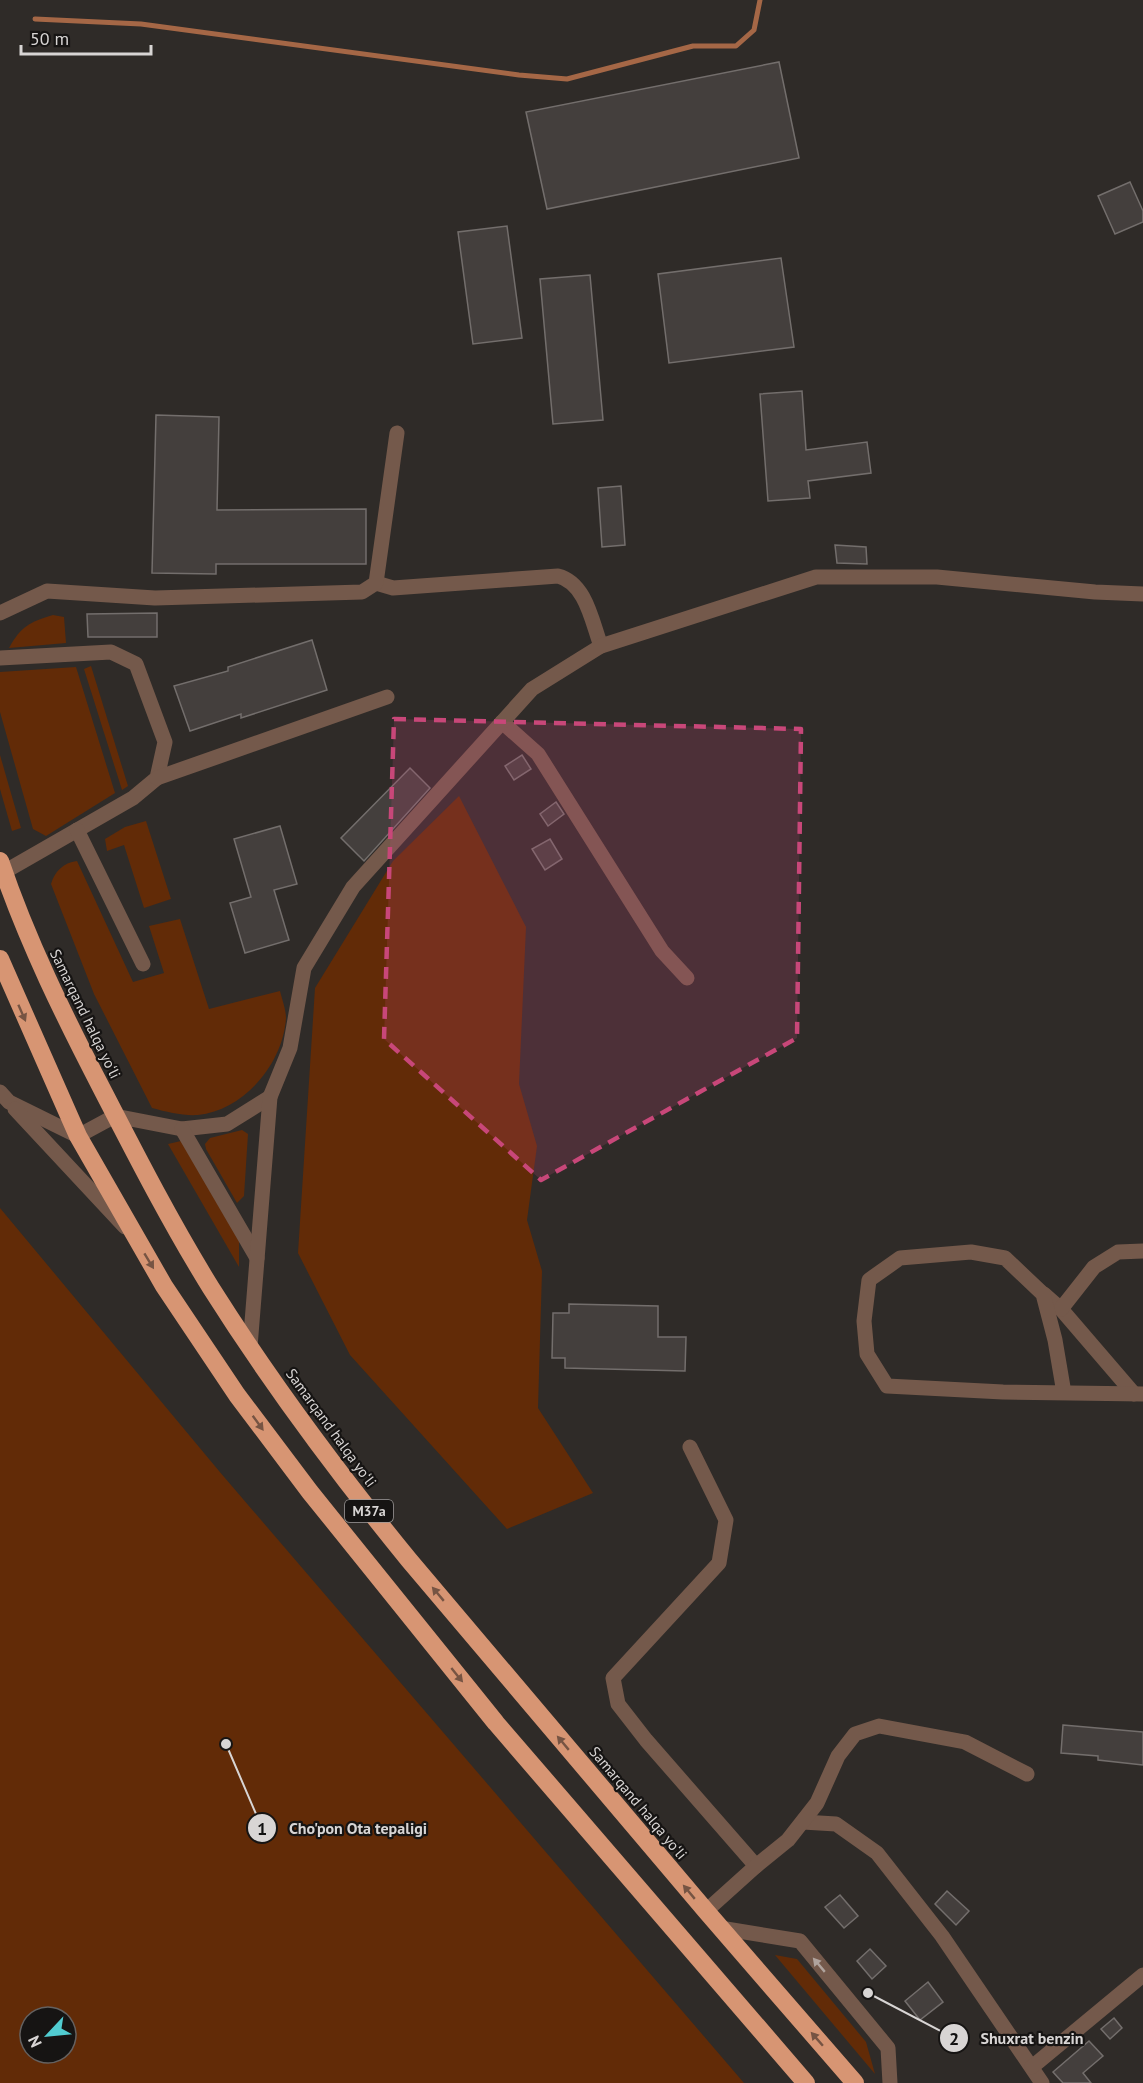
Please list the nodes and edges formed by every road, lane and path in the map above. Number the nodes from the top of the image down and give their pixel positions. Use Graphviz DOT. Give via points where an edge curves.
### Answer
graph roads {
  1 [pos="398,433"];
  2 [pos="376,583"];
  3 [pos="1143,594"];
  4 [pos="0,613"];
  5 [pos="601,646"];
  6 [pos="0,658"];
  7 [pos="387,697"];
  8 [pos="502,722"];
  9 [pos="157,778"];
  10 [pos="77,830"];
  11 [pos="2,866"];
  12 [pos="0,959"];
  13 [pos="143,964"];
  14 [pos="687,978"];
  15 [pos="4,1097"];
  16 [pos="270,1097"];
  17 [pos="116,1116"];
  18 [pos="182,1129"];
  19 [pos="78,1136"];
  20 [pos="134,1237"];
  21 [pos="1143,1251"];
  22 [pos="257,1258"];
  23 [pos="1043,1294"];
  24 [pos="1061,1309"];
  25 [pos="250,1347"];
  26 [pos="1064,1393"];
  27 [pos="1139,1394"];
  28 [pos="690,1447"];
  29 [pos="1027,1774"];
  30 [pos="803,1822"];
  31 [pos="756,1866"];
  32 [pos="706,1911"];
  33 [pos="720,1928"];
  34 [pos="1143,1975"];
  35 [pos="1032,2067"];
  36 [pos="806,2083"];
  37 [pos="855,2083"];
  38 [pos="890,2083"];
  39 [pos="1042,2083"];
  1 -- 2 [label="street"];
  2 -- 4 [label="street" via="362,592 155,597 47,591"];
  2 -- 5 [label="street" via="393,588 569,578 580,590"];
  3 -- 5 [label="street" via="938,577 816,577"];
  5 -- 8 [label="street" via="532,689"];
  6 -- 9 [label="street" via="111,652 136,664 165,742"];
  7 -- 9 [label="street"];
  8 -- 14 [label="street" via="538,754 662,951"];
  8 -- 16 [label="street" via="353,887 304,968 290,1048"];
  9 -- 10 [label="street" via="133,798"];
  10 -- 11 [label="street"];
  10 -- 13 [label="street"];
  11 -- 17 [label="highway, Samarqand halqa yoʻli / M37a" via="61,1009"];
  12 -- 19 [label="highway, M37a, one-way"];
  15 -- 19 [label="street"];
  15 -- 20 [label="street"];
  16 -- 18 [label="street" via="227,1124"];
  16 -- 22 [label="street"];
  17 -- 18 [label="street"];
  17 -- 19 [label="street"];
  17 -- 25 [label="highway, Samarqand halqa yoʻli / M37a" via="175,1227"];
  18 -- 22 [label="street"];
  19 -- 20 [label="highway, M37a"];
  20 -- 36 [label="highway, M37a, one-way" via="237,1395 317,1501 496,1722"];
  21 -- 24 [label="street" via="1118,1252 1094,1267"];
  22 -- 25 [label="street"];
  23 -- 24 [label="street"];
  23 -- 26 [label="street"];
  23 -- 26 [label="street" via="1005,1258 970,1252 900,1258 869,1280 864,1321 867,1354 887,1386"];
  24 -- 27 [label="street"];
  32 -- 25 [label="highway, Samarqand halqa yoʻli / M37a, one-way" via="372,1515"];
  26 -- 27 [label="street"];
  28 -- 31 [label="street" via="726,1520 719,1563 613,1678 618,1704"];
  29 -- 30 [label="street" via="965,1742 879,1726 855,1734 838,1756 817,1803"];
  30 -- 31 [label="street"];
  30 -- 35 [label="street" via="836,1824 877,1853 942,1936"];
  31 -- 32 [label="street"];
  32 -- 33 [label="highway, Samarqand halqa yoʻli / M37a"];
  37 -- 33 [label="highway, Samarqand halqa yoʻli / M37a, one-way"];
  38 -- 33 [label="street, one-way" via="888,2048 800,1941"];
  34 -- 35 [label="street"];
  35 -- 39 [label="street"];
}
